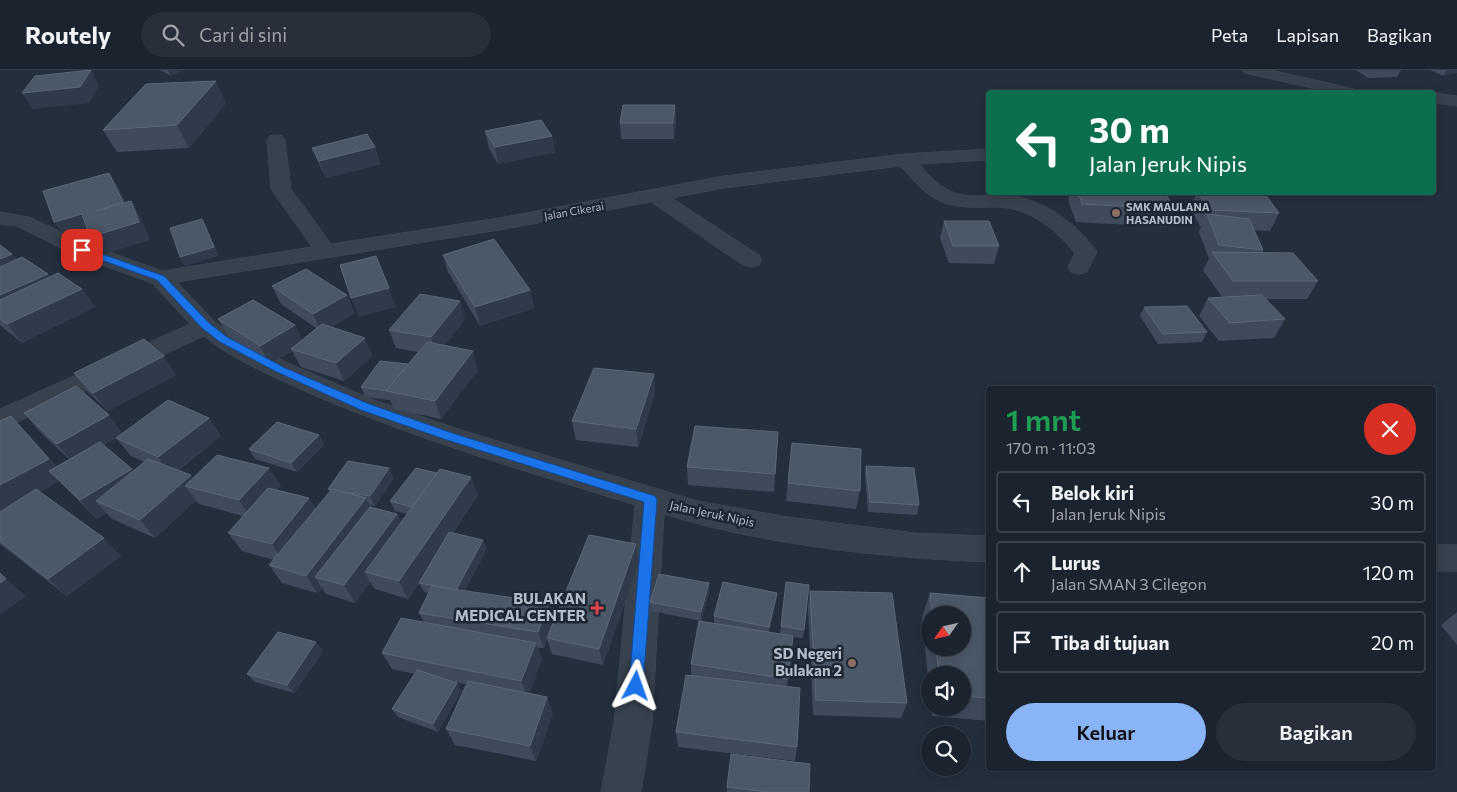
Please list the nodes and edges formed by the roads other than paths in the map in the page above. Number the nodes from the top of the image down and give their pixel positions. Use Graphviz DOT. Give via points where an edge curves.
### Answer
graph roads {
  1 [pos="1250,70"];
  2 [pos="1339,90"];
  3 [pos="1436,98"];
  4 [pos="1457,101"];
  5 [pos="276,140"];
  6 [pos="986,154"];
  7 [pos="904,160"];
  8 [pos="656,196"];
  9 [pos="0,218"];
  10 [pos="326,252"];
  11 [pos="751,260"];
  12 [pos="1080,267"];
  13 [pos="160,278"];
  14 [pos="206,326"];
  15 [pos="0,420"];
  16 [pos="650,500"];
  17 [pos="986,549"];
  18 [pos="1436,558"];
  19 [pos="1457,558"];
  20 [pos="621,792"];
  1 -- 2 [label="street"];
  3 -- 4 [label="street"];
  5 -- 10 [label="street" via="281,189"];
  6 -- 7 [label="street, Jalan Cikerai"];
  7 -- 8 [label="street, Jalan Cikerai" via="724,182"];
  7 -- 12 [label="street" via="935,190 948,197 973,202 1012,202 1051,218 1086,252"];
  8 -- 10 [label="street, Jalan Cikerai"];
  8 -- 11 [label="street"];
  9 -- 13 [label="street" via="22,221 82,250"];
  10 -- 13 [label="street, Jalan Cikerai"];
  13 -- 14 [label="street, Jalan Jeruk Nipis"];
  14 -- 15 [label="street"];
  14 -- 16 [label="street, Jalan Jeruk Nipis" via="223,340 281,370 365,407"];
  16 -- 17 [label="street, Jalan Jeruk Nipis" via="698,513 788,530 915,546"];
  16 -- 20 [label="street" via="633,723"];
  18 -- 19 [label="street"];
}
